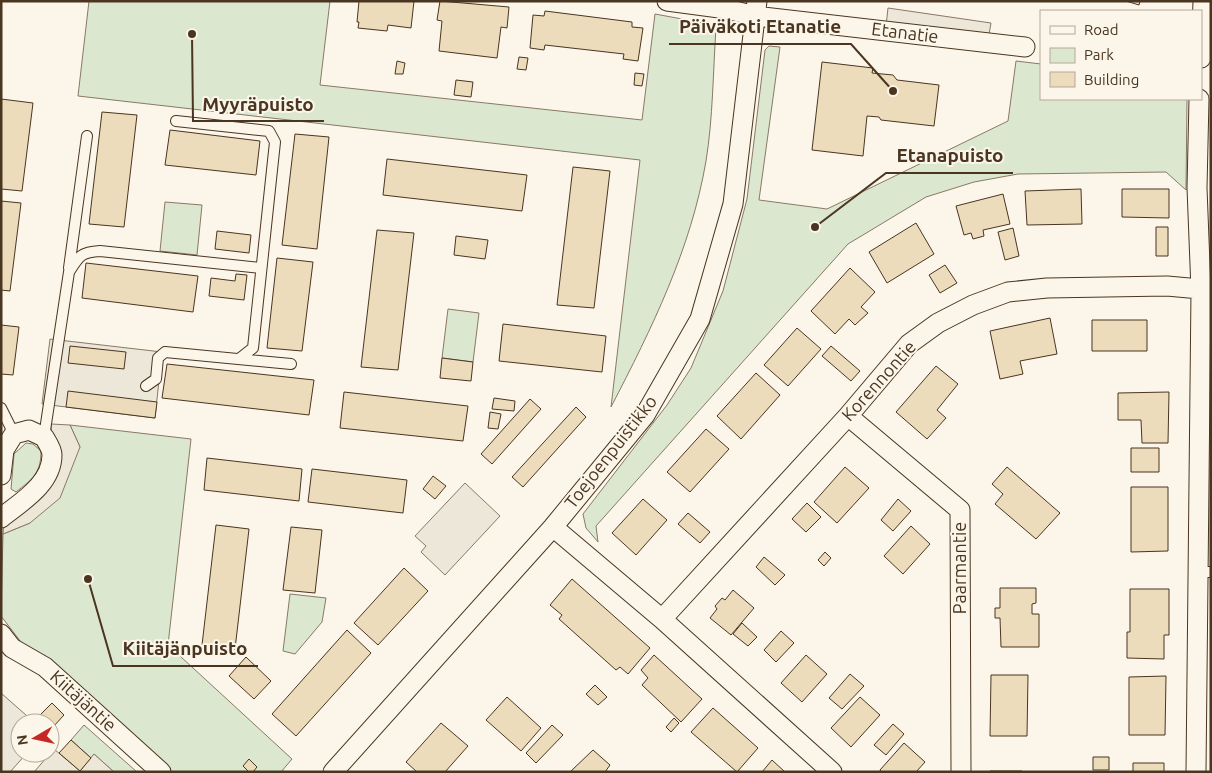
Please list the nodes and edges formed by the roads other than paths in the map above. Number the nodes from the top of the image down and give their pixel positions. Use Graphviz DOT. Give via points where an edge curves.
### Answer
graph roads {
  1 [pos="667,1"];
  2 [pos="1203,1"];
  3 [pos="756,8"];
  4 [pos="1202,30"];
  5 [pos="1025,47"];
  6 [pos="1200,100"];
  7 [pos="176,121"];
  8 [pos="87,136"];
  9 [pos="261,268"];
  10 [pos="69,272"];
  11 [pos="1206,290"];
  12 [pos="238,359"];
  13 [pos="290,364"];
  14 [pos="146,386"];
  15 [pos="1,408"];
  16 [pos="848,416"];
  17 [pos="14,434"];
  18 [pos="44,437"];
  19 [pos="1,476"];
  20 [pos="1,518"];
  21 [pos="553,527"];
  22 [pos="1204,572"];
  23 [pos="662,619"];
  24 [pos="1,634"];
  25 [pos="161,772"];
  26 [pos="333,772"];
  27 [pos="832,772"];
  28 [pos="960,772"];
  29 [pos="1196,772"];
  1 -- 3 [label="street, Etanatie" via="727,9"];
  2 -- 4 [label="street"];
  3 -- 5 [label="street, Etanatie"];
  3 -- 21 [label="street, Toejoenpuistikko" via="733,204 700,319 645,415"];
  6 -- 11 [label="street" via="1197,188"];
  7 -- 9 [label="lane" via="269,131 275,142"];
  8 -- 10 [label="lane"];
  9 -- 10 [label="lane" via="86,252 77,258"];
  9 -- 12 [label="lane" via="252,348"];
  10 -- 18 [label="lane"];
  11 -- 16 [label="street, Korennontie" via="1167,286 1047,288 1008,292 938,323 910,344"];
  11 -- 22 [label="street"];
  12 -- 13 [label="lane"];
  12 -- 14 [label="lane" via="165,352 158,358 156,380"];
  15 -- 17 [label="lane"];
  16 -- 23 [label="street, Korennontie"];
  16 -- 28 [label="street, Paarmantie" via="960,510"];
  17 -- 18 [label="street" via="29,430"];
  17 -- 19 [label="street" via="4,450"];
  18 -- 20 [label="street" via="52,454 48,476"];
  21 -- 23 [label="street"];
  21 -- 26 [label="street, Toejoenpuistikko"];
  22 -- 29 [label="street"];
  23 -- 27 [label="street"];
  24 -- 25 [label="street, Kiitäjäntie" via="12,648 45,667"];
}
